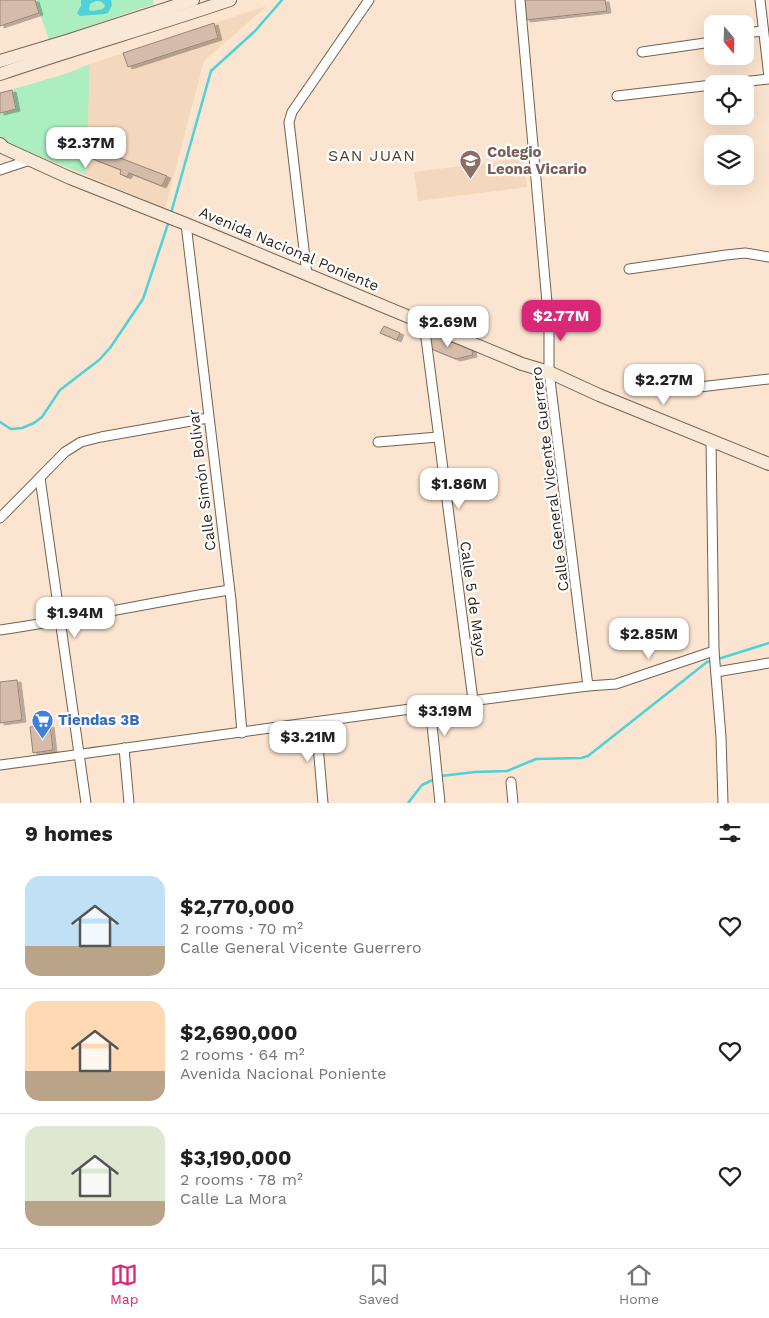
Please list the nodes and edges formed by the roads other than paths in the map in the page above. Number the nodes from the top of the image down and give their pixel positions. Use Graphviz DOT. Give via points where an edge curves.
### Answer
graph roads {
  1 [pos="193,0"];
  2 [pos="230,0"];
  3 [pos="369,0"];
  4 [pos="520,0"];
  5 [pos="760,0"];
  6 [pos="164,10"];
  7 [pos="763,31"];
  8 [pos="754,32"];
  9 [pos="704,43"];
  10 [pos="642,52"];
  11 [pos="0,60"];
  12 [pos="0,74"];
  13 [pos="769,78"];
  14 [pos="754,80"];
  15 [pos="704,86"];
  16 [pos="617,96"];
  17 [pos="0,144"];
  18 [pos="30,160"];
  19 [pos="0,170"];
  20 [pos="186,224"];
  21 [pos="769,257"];
  22 [pos="629,269"];
  23 [pos="307,275"];
  24 [pos="424,323"];
  25 [pos="549,372"];
  26 [pos="769,379"];
  27 [pos="690,388"];
  28 [pos="208,418"];
  29 [pos="438,437"];
  30 [pos="712,440"];
  31 [pos="378,442"];
  32 [pos="769,464"];
  33 [pos="40,478"];
  34 [pos="0,518"];
  35 [pos="229,590"];
  36 [pos="61,621"];
  37 [pos="0,630"];
  38 [pos="714,651"];
  39 [pos="769,663"];
  40 [pos="716,672"];
  41 [pos="588,686"];
  42 [pos="473,700"];
  43 [pos="430,705"];
  44 [pos="316,722"];
  45 [pos="242,733"];
  46 [pos="124,748"];
  47 [pos="80,754"];
  48 [pos="0,765"];
  49 [pos="511,782"];
  50 [pos="86,803"];
  51 [pos="129,803"];
  52 [pos="323,803"];
  53 [pos="440,803"];
  54 [pos="513,803"];
  55 [pos="723,803"];
  1 -- 6 [label="street"];
  2 -- 6 [label="street"];
  3 -- 23 [label="street" via="292,112 289,122"];
  4 -- 25 [label="street, Calle General Vicente Guerrero" via="549,325"];
  5 -- 7 [label="street"];
  6 -- 11 [label="street"];
  6 -- 12 [label="street" via="74,49"];
  7 -- 8 [label="street"];
  7 -- 13 [label="street"];
  9 -- 10 [label="street"];
  13 -- 14 [label="street"];
  15 -- 16 [label="street"];
  17 -- 18 [label="street"];
  18 -- 19 [label="street"];
  18 -- 20 [label="street, Avenida Nacional Poniente"];
  20 -- 23 [label="street, Avenida Nacional Poniente"];
  20 -- 28 [label="street, Calle Simón Bolívar"];
  21 -- 22 [label="street" via="745,253"];
  23 -- 24 [label="street, Avenida Nacional Poniente"];
  24 -- 25 [label="street, Avenida Nacional Poniente"];
  24 -- 29 [label="street, Calle 5 de Mayo"];
  25 -- 30 [label="street, Avenida Nacional Poniente"];
  25 -- 41 [label="street, Calle General Vicente Guerrero"];
  26 -- 27 [label="street"];
  28 -- 33 [label="street" via="81,442 65,452"];
  28 -- 35 [label="street, Calle Simón Bolívar"];
  29 -- 31 [label="street"];
  29 -- 42 [label="street, Calle 5 de Mayo"];
  30 -- 32 [label="street, Avenida Nacional Poniente"];
  30 -- 38 [label="street"];
  33 -- 34 [label="street"];
  33 -- 36 [label="street"];
  35 -- 36 [label="street"];
  35 -- 45 [label="street, Calle Simón Bolívar"];
  36 -- 37 [label="street"];
  36 -- 47 [label="street"];
  38 -- 40 [label="street"];
  38 -- 41 [label="street" via="616,684"];
  39 -- 40 [label="street"];
  40 -- 55 [label="street"];
  41 -- 42 [label="street"];
  42 -- 43 [label="street"];
  43 -- 44 [label="street"];
  43 -- 53 [label="street"];
  44 -- 45 [label="street"];
  44 -- 52 [label="street"];
  45 -- 46 [label="street"];
  46 -- 47 [label="street"];
  46 -- 51 [label="street"];
  47 -- 48 [label="street"];
  47 -- 50 [label="street"];
  49 -- 54 [label="street"];
}
